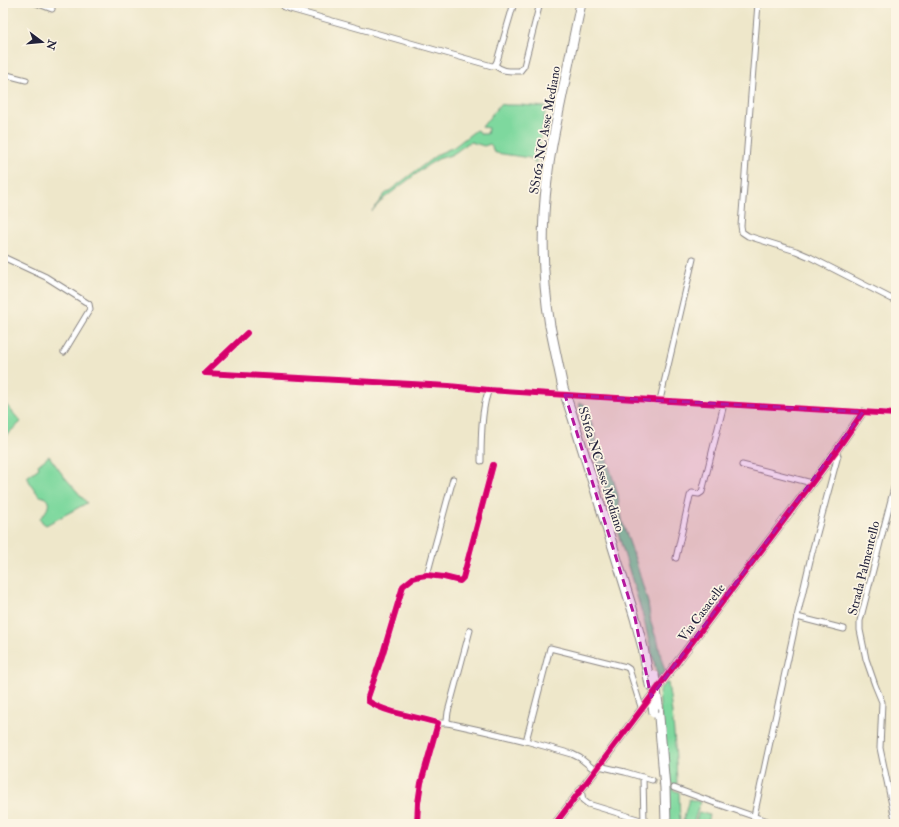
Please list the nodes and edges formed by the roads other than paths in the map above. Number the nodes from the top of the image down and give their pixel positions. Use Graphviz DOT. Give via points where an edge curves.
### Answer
graph roads {
  1 [pos="36,3"];
  2 [pos="283,3"];
  3 [pos="514,3"];
  4 [pos="540,3"];
  5 [pos="581,3"];
  6 [pos="586,3"];
  7 [pos="758,3"];
  8 [pos="52,9"];
  9 [pos="575,48"];
  10 [pos="495,65"];
  11 [pos="3,74"];
  12 [pos="26,80"];
  13 [pos="3,257"];
  14 [pos="692,259"];
  15 [pos="896,301"];
  16 [pos="247,333"];
  17 [pos="64,352"];
  18 [pos="489,390"];
  19 [pos="660,400"];
  20 [pos="724,404"];
  21 [pos="863,412"];
  22 [pos="574,414"];
  23 [pos="896,414"];
  24 [pos="836,451"];
  25 [pos="481,461"];
  26 [pos="493,465"];
  27 [pos="742,465"];
  28 [pos="453,479"];
  29 [pos="896,480"];
  30 [pos="812,483"];
  31 [pos="676,558"];
  32 [pos="427,576"];
  33 [pos="797,617"];
  34 [pos="844,629"];
  35 [pos="470,630"];
  36 [pos="656,709"];
  37 [pos="642,710"];
  38 [pos="438,723"];
  39 [pos="448,723"];
  40 [pos="526,741"];
  41 [pos="598,769"];
  42 [pos="643,777"];
  43 [pos="652,780"];
  44 [pos="674,788"];
  45 [pos="581,790"];
  46 [pos="754,816"];
  47 [pos="644,822"];
  48 [pos="417,824"];
  49 [pos="555,824"];
  50 [pos="660,824"];
  51 [pos="666,824"];
  52 [pos="776,824"];
  53 [pos="896,824"];
  1 -- 8 [label="street"];
  2 -- 10 [label="street" via="284,7 290,9"];
  3 -- 10 [label="street"];
  4 -- 10 [label="street" via="524,66 520,71 504,71"];
  5 -- 9 [label="highway, SS162 NC Asse Mediano"];
  6 -- 9 [label="highway, SS162 NC Asse Mediano"];
  7 -- 15 [label="street" via="742,232 810,257"];
  9 -- 22 [label="highway, SS162 NC Asse Mediano" via="562,111 545,250 550,282 552,326 564,365"];
  11 -- 12 [label="street"];
  13 -- 17 [label="street" via="46,277 89,304 90,309"];
  14 -- 19 [label="street"];
  16 -- 18 [label="street" via="205,373 441,385"];
  18 -- 19 [label="street"];
  18 -- 25 [label="street" via="484,415"];
  19 -- 20 [label="street"];
  20 -- 21 [label="street"];
  20 -- 31 [label="street" via="702,492 692,493 690,496"];
  21 -- 23 [label="street"];
  21 -- 24 [label="street, Via Casacelle"];
  22 -- 36 [label="highway, SS162 NC Asse Mediano, bridge" via="635,618"];
  22 -- 36 [label="highway, SS162 NC Asse Mediano, bridge" via="637,606 654,675"];
  24 -- 30 [label="street, Via Casacelle"];
  24 -- 33 [label="street" via="838,456"];
  26 -- 32 [label="street" via="463,578 460,580"];
  27 -- 30 [label="street"];
  28 -- 32 [label="street"];
  29 -- 53 [label="street, Strada Palmentello" via="860,621 860,630 866,659 882,702 880,748"];
  30 -- 37 [label="street, Via Casacelle"];
  32 -- 38 [label="street" via="413,578 402,586 368,701 398,713"];
  33 -- 34 [label="street"];
  33 -- 46 [label="street"];
  35 -- 39 [label="street" via="446,720"];
  36 -- 50 [label="highway, SS162 NC Asse Mediano"];
  36 -- 51 [label="highway, SS162 NC Asse Mediano" via="664,776"];
  37 -- 40 [label="street" via="629,669 550,648"];
  37 -- 41 [label="street, Via Casacelle"];
  38 -- 39 [label="street"];
  38 -- 48 [label="street" via="421,783"];
  39 -- 40 [label="street"];
  40 -- 41 [label="street" via="572,754"];
  41 -- 42 [label="street"];
  41 -- 45 [label="street, Via Casacelle"];
  42 -- 43 [label="street"];
  42 -- 47 [label="street"];
  44 -- 46 [label="street"];
  45 -- 47 [label="street" via="583,800 588,804"];
  45 -- 49 [label="street, Via Casacelle"];
  46 -- 52 [label="street"];
}
